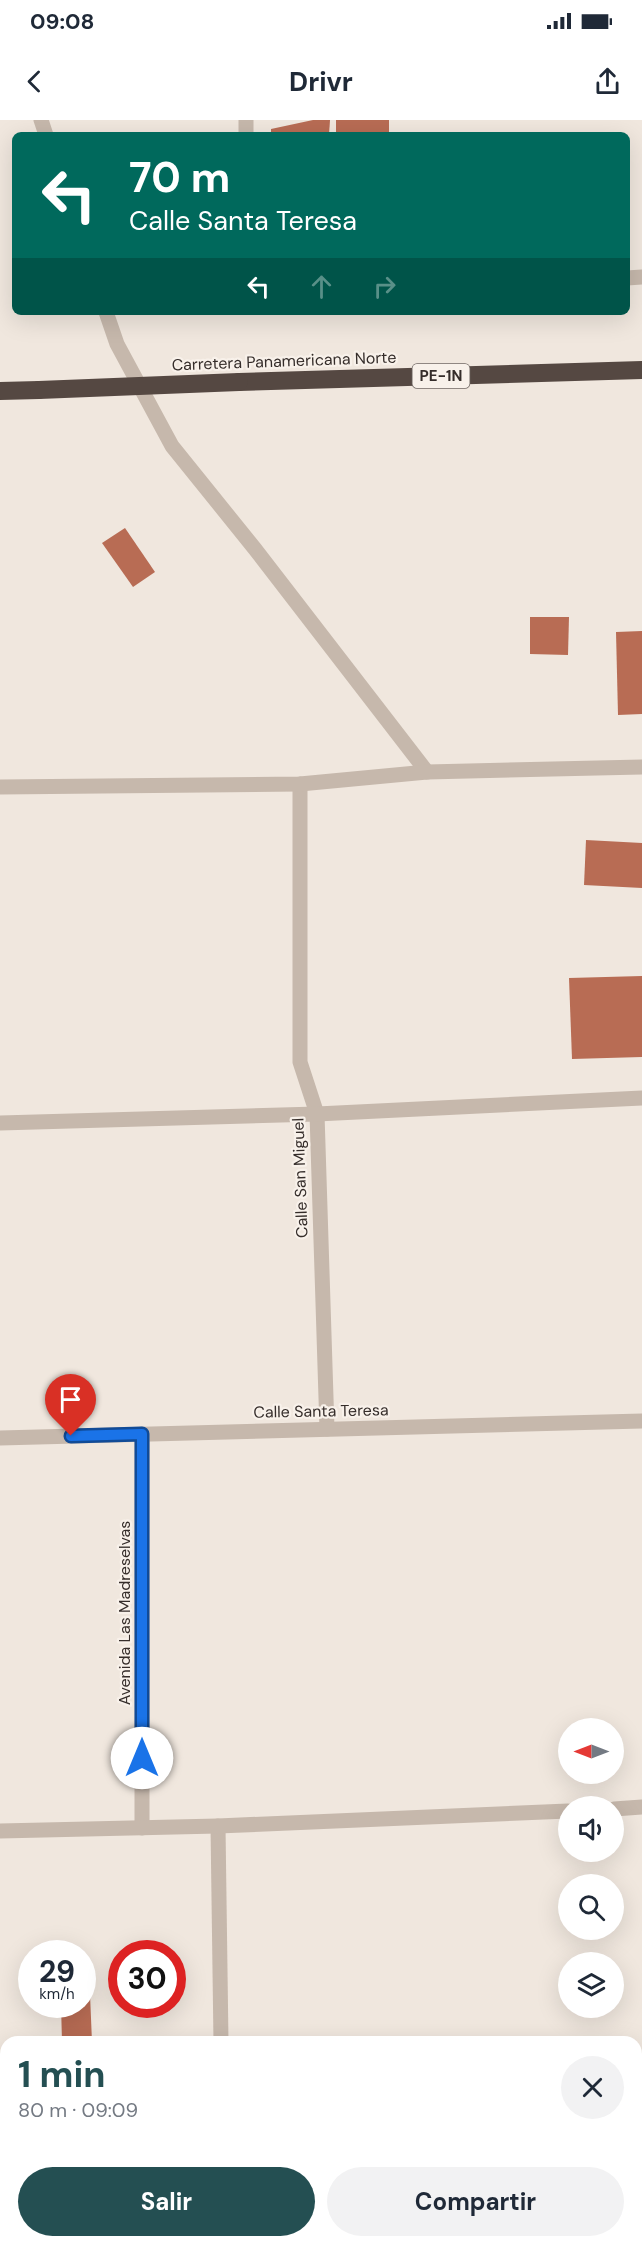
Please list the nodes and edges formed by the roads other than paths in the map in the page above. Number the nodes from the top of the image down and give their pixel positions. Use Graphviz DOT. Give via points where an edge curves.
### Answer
graph roads {
  1 [pos="107,315"];
  2 [pos="642,370"];
  3 [pos="0,391"];
  4 [pos="642,767"];
  5 [pos="427,772"];
  6 [pos="300,784"];
  7 [pos="0,787"];
  8 [pos="642,1098"];
  9 [pos="317,1114"];
  10 [pos="0,1123"];
  11 [pos="642,1421"];
  12 [pos="327,1429"];
  13 [pos="142,1434"];
  14 [pos="0,1438"];
  15 [pos="642,1807"];
  16 [pos="624,1808"];
  17 [pos="558,1811"];
  18 [pos="218,1826"];
  19 [pos="142,1828"];
  20 [pos="0,1831"];
  21 [pos="221,2036"];
  1 -- 5 [label="street" via="117,344 172,446"];
  2 -- 3 [label="highway, Carretera Panamericana Norte / PE-1N, bridge"];
  4 -- 5 [label="street"];
  5 -- 6 [label="street"];
  6 -- 7 [label="street"];
  6 -- 9 [label="street, Calle San Miguel" via="300,1062"];
  8 -- 9 [label="street"];
  9 -- 10 [label="street"];
  9 -- 12 [label="street, Calle San Miguel"];
  11 -- 12 [label="street, Calle Santa Teresa"];
  12 -- 13 [label="street, Calle Santa Teresa"];
  13 -- 14 [label="street, Calle Santa Teresa"];
  13 -- 19 [label="street, Avenida Las Madreselvas"];
  15 -- 16 [label="street"];
  17 -- 18 [label="street"];
  18 -- 19 [label="street"];
  18 -- 21 [label="street"];
  19 -- 20 [label="street"];
}
